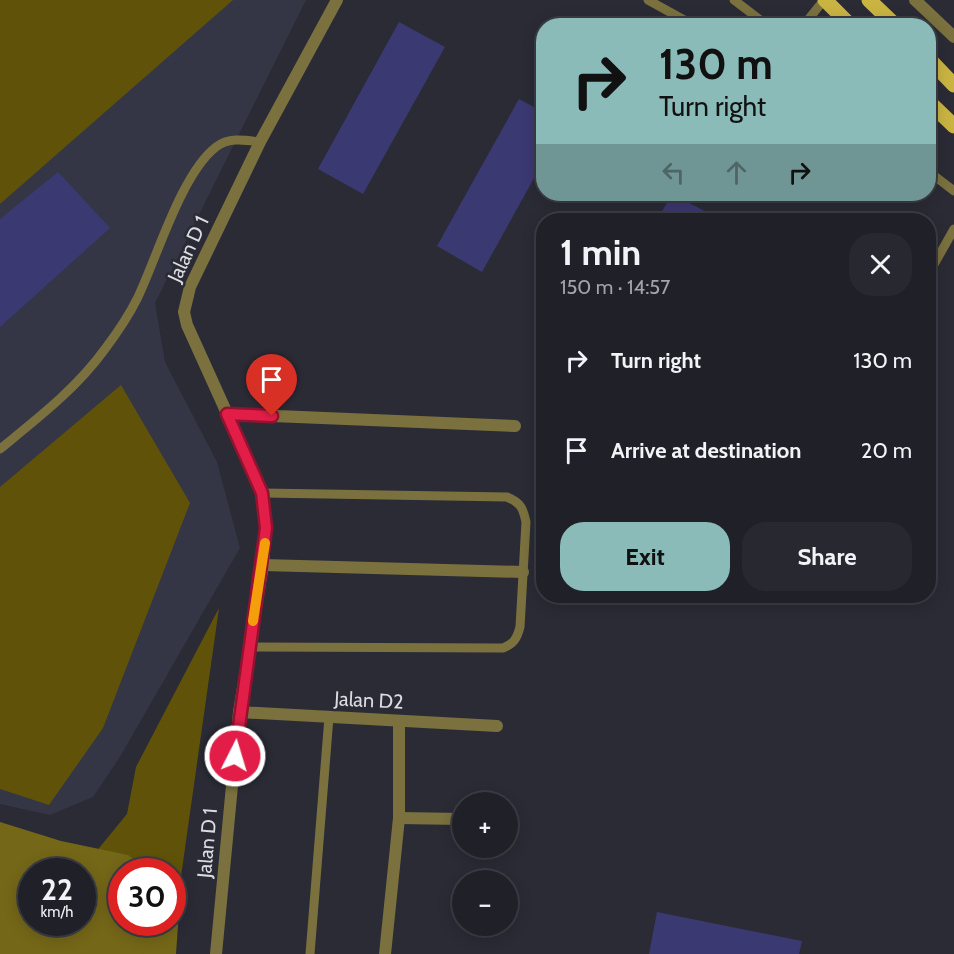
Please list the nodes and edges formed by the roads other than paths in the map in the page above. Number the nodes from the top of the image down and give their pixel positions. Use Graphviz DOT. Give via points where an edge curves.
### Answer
graph roads {
  1 [pos="337,0"];
  2 [pos="648,0"];
  3 [pos="734,0"];
  4 [pos="824,0"];
  5 [pos="869,0"];
  6 [pos="915,0"];
  7 [pos="681,18"];
  8 [pos="758,18"];
  9 [pos="809,18"];
  10 [pos="843,18"];
  11 [pos="888,18"];
  12 [pos="934,18"];
  13 [pos="936,20"];
  14 [pos="954,37"];
  15 [pos="936,66"];
  16 [pos="954,85"];
  17 [pos="936,109"];
  18 [pos="954,126"];
  19 [pos="260,142"];
  20 [pos="936,177"];
  21 [pos="954,191"];
  22 [pos="954,229"];
  23 [pos="936,261"];
  24 [pos="227,414"];
  25 [pos="515,426"];
  26 [pos="0,449"];
  27 [pos="262,493"];
  28 [pos="263,565"];
  29 [pos="523,572"];
  30 [pos="248,647"];
  31 [pos="239,712"];
  32 [pos="329,717"];
  33 [pos="399,721"];
  34 [pos="497,726"];
  35 [pos="399,818"];
  36 [pos="452,819"];
  37 [pos="216,954"];
  38 [pos="310,954"];
  39 [pos="385,954"];
  1 -- 19 [label="street, Jalan D 1"];
  2 -- 7 [label="lane"];
  3 -- 8 [label="lane"];
  4 -- 9 [label="lane"];
  4 -- 10 [label="main road"];
  5 -- 11 [label="main road"];
  6 -- 12 [label="street"];
  13 -- 14 [label="street"];
  15 -- 16 [label="main road"];
  17 -- 18 [label="main road"];
  19 -- 24 [label="street, Jalan D 1" via="190,287 184,312"];
  19 -- 26 [label="lane" via="231,140 206,157 181,197 137,299 107,347 74,388"];
  20 -- 21 [label="lane"];
  22 -- 23 [label="lane"];
  24 -- 25 [label="street"];
  24 -- 27 [label="street, Jalan D 1"];
  27 -- 28 [label="street, Jalan D 1" via="266,528"];
  27 -- 29 [label="lane" via="507,497 524,508"];
  28 -- 29 [label="street"];
  28 -- 30 [label="street, Jalan D 1"];
  29 -- 30 [label="lane" via="517,638 503,648"];
  30 -- 31 [label="street, Jalan D 1"];
  31 -- 32 [label="street, Jalan D2"];
  31 -- 37 [label="street, Jalan D 1"];
  32 -- 33 [label="street, Jalan D2"];
  32 -- 38 [label="lane"];
  33 -- 34 [label="street, Jalan D2"];
  33 -- 35 [label="street"];
  35 -- 36 [label="street"];
  35 -- 39 [label="street"];
}
